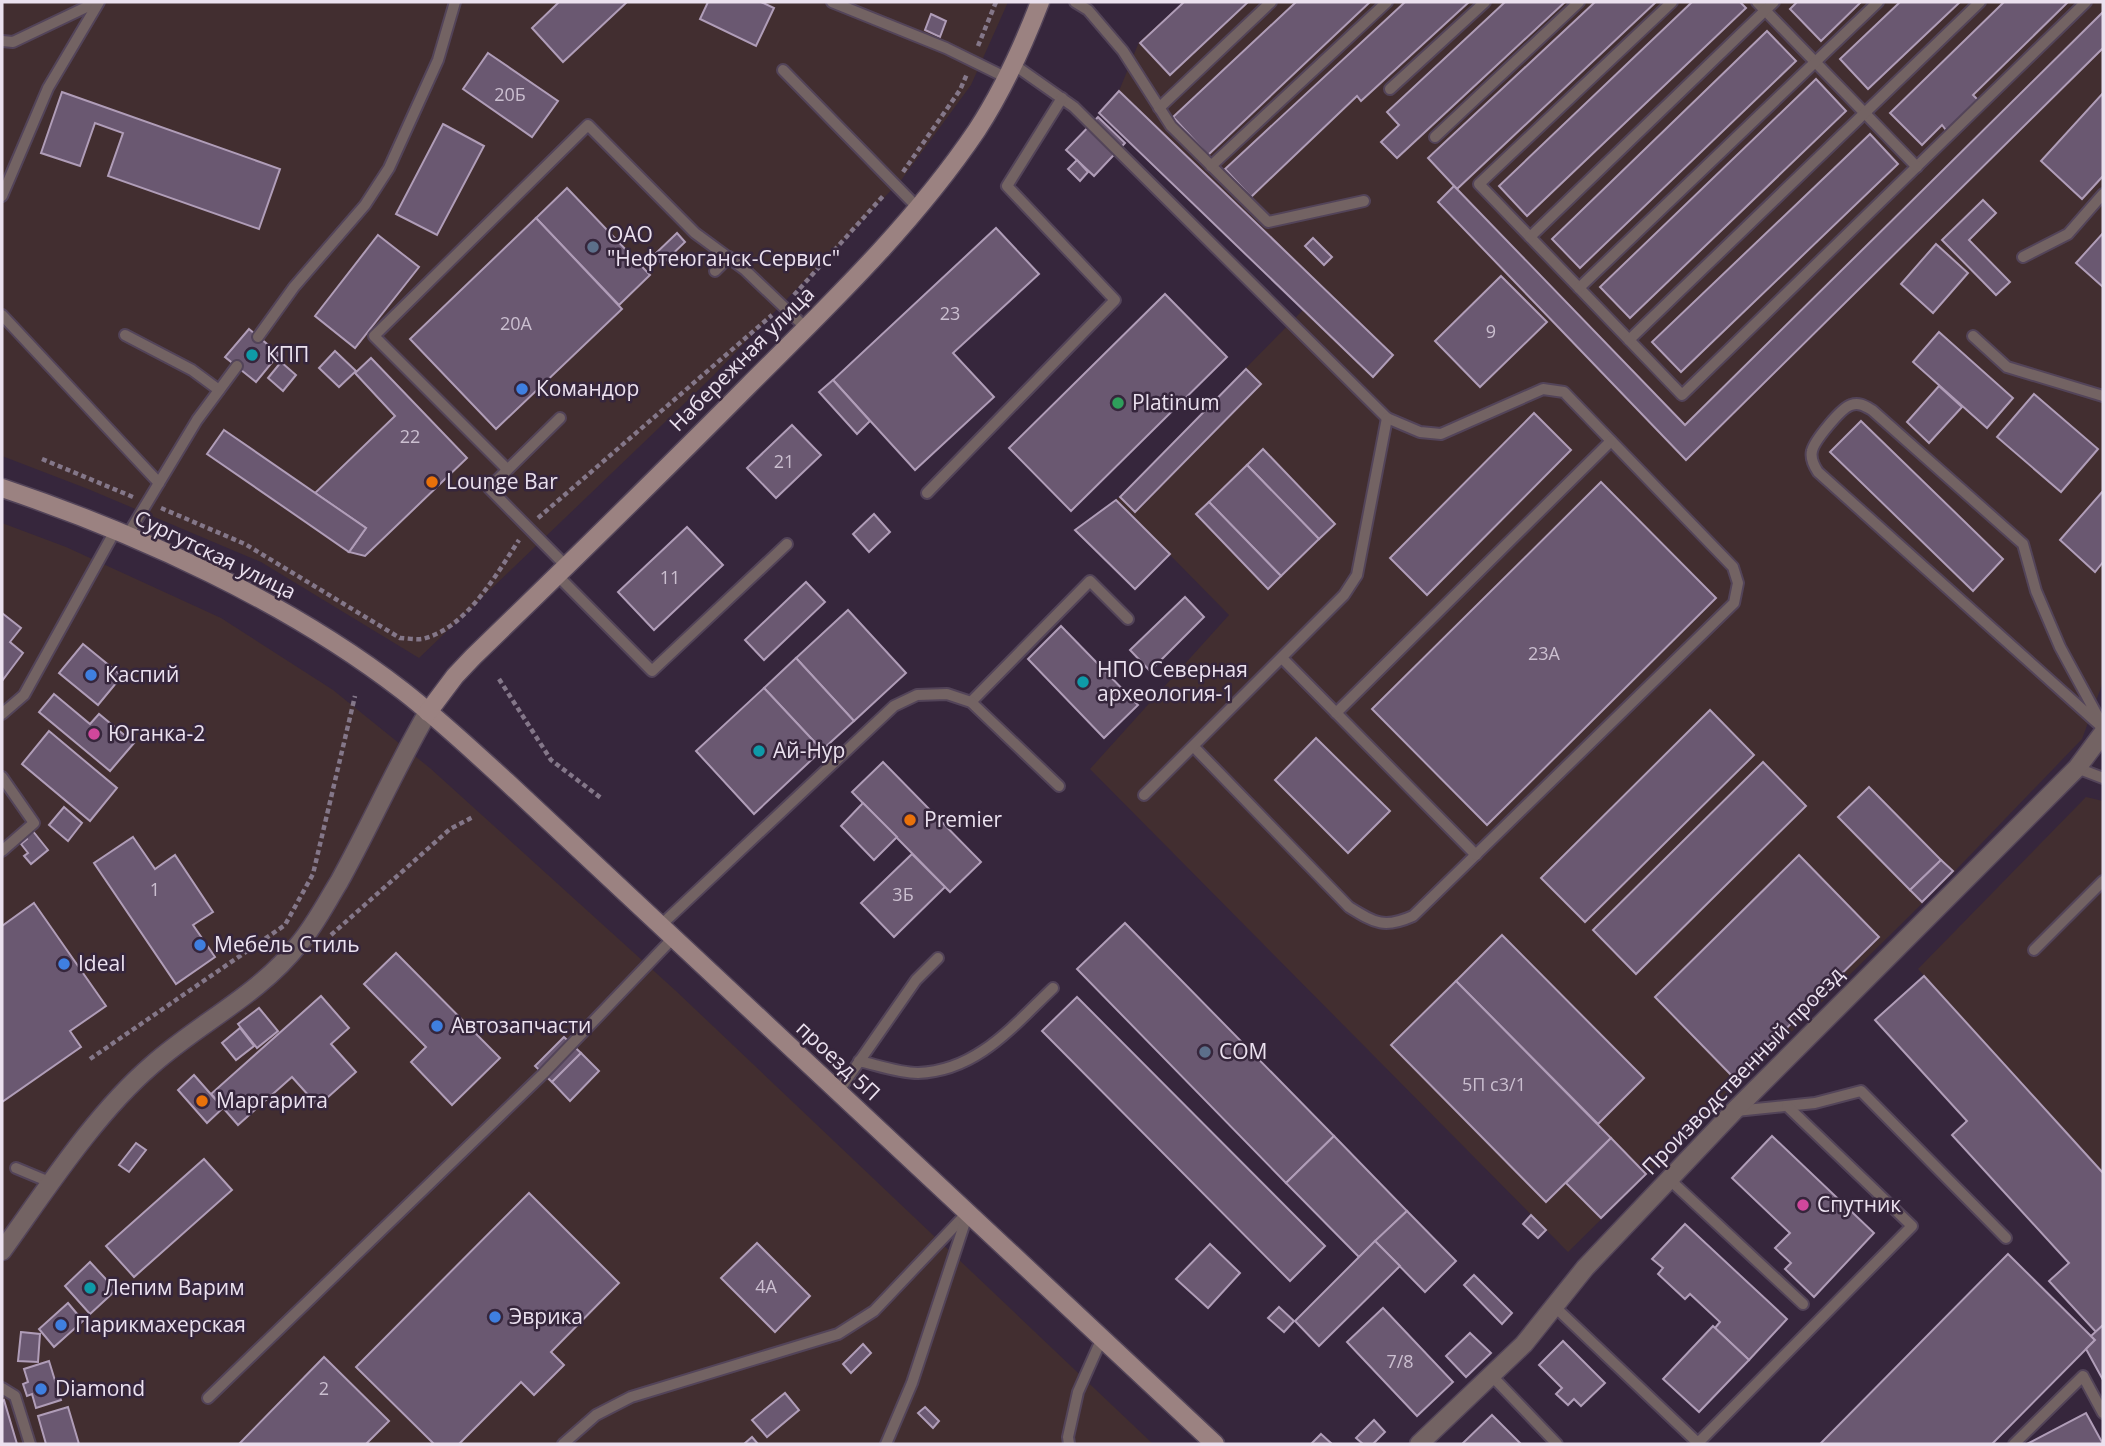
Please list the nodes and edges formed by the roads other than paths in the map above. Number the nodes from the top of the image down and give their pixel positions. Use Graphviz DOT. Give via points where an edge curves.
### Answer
graph roads {
  1 [pos="98,2"];
  2 [pos="455,2"];
  3 [pos="832,2"];
  4 [pos="1040,2"];
  5 [pos="1075,2"];
  6 [pos="1271,2"];
  7 [pos="1387,2"];
  8 [pos="1485,2"];
  9 [pos="1579,2"];
  10 [pos="1672,2"];
  11 [pos="1757,2"];
  12 [pos="1774,2"];
  13 [pos="1878,2"];
  14 [pos="1980,2"];
  15 [pos="2086,2"];
  16 [pos="1765,10"];
  17 [pos="2,41"];
  18 [pos="1815,61"];
  19 [pos="783,70"];
  20 [pos="1010,71"];
  21 [pos="1390,89"];
  22 [pos="1062,98"];
  23 [pos="1159,108"];
  24 [pos="1866,114"];
  25 [pos="1435,137"];
  26 [pos="1211,166"];
  27 [pos="1917,167"];
  28 [pos="2103,194"];
  29 [pos="2,196"];
  30 [pos="1364,201"];
  31 [pos="918,208"];
  32 [pos="1530,237"];
  33 [pos="729,257"];
  34 [pos="2023,257"];
  35 [pos="715,271"];
  36 [pos="1579,288"];
  37 [pos="2,315"];
  38 [pos="806,328"];
  39 [pos="125,335"];
  40 [pos="1973,336"];
  41 [pos="258,337"];
  42 [pos="1629,340"];
  43 [pos="237,366"];
  44 [pos="219,390"];
  45 [pos="2103,397"];
  46 [pos="559,418"];
  47 [pos="1387,418"];
  48 [pos="1611,441"];
  49 [pos="508,469"];
  50 [pos="159,483"];
  51 [pos="2,488"];
  52 [pos="927,494"];
  53 [pos="121,534"];
  54 [pos="787,544"];
  55 [pos="562,571"];
  56 [pos="1128,619"];
  57 [pos="1282,658"];
  58 [pos="971,702"];
  59 [pos="428,712"];
  60 [pos="1336,713"];
  61 [pos="2,714"];
  62 [pos="2103,729"];
  63 [pos="1194,747"];
  64 [pos="2077,768"];
  65 [pos="2,776"];
  66 [pos="2103,778"];
  67 [pos="1059,786"];
  68 [pos="1144,795"];
  69 [pos="2,851"];
  70 [pos="1476,855"];
  71 [pos="2103,880"];
  72 [pos="666,932"];
  73 [pos="2034,950"];
  74 [pos="938,958"];
  75 [pos="1053,988"];
  76 [pos="859,1061"];
  77 [pos="838,1092"];
  78 [pos="1787,1106"];
  79 [pos="1734,1111"];
  80 [pos="16,1168"];
  81 [pos="1670,1179"];
  82 [pos="52,1183"];
  83 [pos="967,1213"];
  84 [pos="2007,1238"];
  85 [pos="2,1251"];
  86 [pos="1802,1304"];
  87 [pos="1554,1306"];
  88 [pos="1102,1338"];
  89 [pos="1491,1375"];
  90 [pos="2,1388"];
  91 [pos="208,1398"];
  92 [pos="2103,1413"];
  93 [pos="30,1444"];
  94 [pos="564,1444"];
  95 [pos="886,1444"];
  96 [pos="1069,1444"];
  97 [pos="1215,1444"];
  98 [pos="1419,1444"];
  99 [pos="1557,1444"];
  100 [pos="2014,1444"];
  1 -- 17 [label="lane" via="13,42"];
  1 -- 29 [label="lane" via="48,88"];
  2 -- 41 [label="lane" via="438,60 389,168 365,205 294,287"];
  3 -- 20 [label="lane"];
  4 -- 20 [label="street, Набережная улица"];
  5 -- 23 [label="lane" via="1088,10 1123,51"];
  6 -- 23 [label="lane"];
  7 -- 26 [label="lane"];
  8 -- 21 [label="lane"];
  9 -- 25 [label="lane"];
  10 -- 32 [label="lane" via="1479,184"];
  11 -- 16 [label="lane"];
  12 -- 16 [label="lane"];
  13 -- 18 [label="lane"];
  14 -- 24 [label="lane"];
  15 -- 27 [label="lane"];
  16 -- 18 [label="lane"];
  16 -- 32 [label="lane"];
  18 -- 24 [label="lane"];
  18 -- 36 [label="lane"];
  19 -- 31 [label="lane"];
  20 -- 22 [label="lane"];
  20 -- 31 [label="street, Набережная улица" via="978,128"];
  22 -- 47 [label="lane"];
  22 -- 52 [label="lane" via="1007,186 1115,300"];
  23 -- 26 [label="lane"];
  24 -- 27 [label="lane"];
  24 -- 42 [label="lane"];
  26 -- 30 [label="lane" via="1268,222"];
  27 -- 42 [label="lane" via="1682,395"];
  28 -- 34 [label="lane" via="2068,234"];
  31 -- 38 [label="street, Набережная улица"];
  32 -- 36 [label="lane"];
  33 -- 35 [label="lane"];
  33 -- 38 [label="lane"];
  33 -- 49 [label="lane" via="695,233 588,125 374,336"];
  36 -- 42 [label="lane"];
  37 -- 50 [label="lane"];
  38 -- 55 [label="street, Набережная улица"];
  39 -- 44 [label="lane" via="192,370"];
  40 -- 45 [label="lane" via="2007,367"];
  43 -- 44 [label="lane"];
  44 -- 50 [label="lane"];
  46 -- 49 [label="lane"];
  47 -- 48 [label="lane" via="1420,432 1441,434 1543,389 1564,392"];
  47 -- 57 [label="lane" via="1357,575 1344,595"];
  48 -- 60 [label="lane"];
  48 -- 70 [label="lane" via="1733,567 1738,583 1734,603"];
  49 -- 55 [label="lane" via="489,488"];
  50 -- 53 [label="lane"];
  51 -- 53 [label="street, Сургутская улица"];
  53 -- 59 [label="street, Сургутская улица" via="280,611"];
  53 -- 61 [label="lane" via="24,695"];
  54 -- 55 [label="lane" via="652,671"];
  55 -- 59 [label="street, Набережная улица" via="473,657"];
  56 -- 58 [label="lane" via="1090,581"];
  57 -- 60 [label="lane"];
  57 -- 63 [label="lane"];
  58 -- 67 [label="lane"];
  58 -- 72 [label="lane" via="947,694 917,695 894,706"];
  59 -- 72 [label="street, проезд 5П"];
  59 -- 82 [label="street" via="353,856 300,944 261,984 150,1066"];
  60 -- 70 [label="lane"];
  62 -- 62 [label="lane" via="1818,472 1812,464 1816,441 1844,409 1863,404 1872,410 2023,544 2036,591 2060,648"];
  62 -- 64 [label="street, Производственный проезд"];
  63 -- 68 [label="lane"];
  63 -- 70 [label="lane" via="1349,907 1370,920 1394,925 1413,916"];
  64 -- 66 [label="lane"];
  64 -- 79 [label="street, Производственный проезд"];
  65 -- 69 [label="lane" via="34,824"];
  71 -- 73 [label="lane"];
  72 -- 77 [label="street, проезд 5П"];
  72 -- 91 [label="lane" via="543,1074"];
  74 -- 76 [label="lane" via="916,980"];
  75 -- 76 [label="lane" via="994,1044 960,1065 917,1073"];
  76 -- 77 [label="lane"];
  77 -- 83 [label="street, проезд 5П"];
  78 -- 79 [label="lane"];
  78 -- 84 [label="lane" via="1861,1091"];
  78 -- 87 [label="lane" via="1912,1226 1699,1443"];
  79 -- 81 [label="street, Производственный проезд"];
  80 -- 82 [label="lane"];
  81 -- 86 [label="lane"];
  81 -- 87 [label="street, Производственный проезд"];
  82 -- 85 [label="street"];
  83 -- 88 [label="street, проезд 5П"];
  83 -- 94 [label="lane" via="874,1311 838,1334 631,1397 596,1415"];
  83 -- 95 [label="lane" via="912,1383"];
  87 -- 89 [label="street, Производственный проезд" via="1524,1345"];
  88 -- 96 [label="lane" via="1079,1392"];
  88 -- 97 [label="street, проезд 5П"];
  89 -- 98 [label="street, Производственный проезд"];
  89 -- 99 [label="lane"];
  90 -- 93 [label="lane" via="15,1396"];
  92 -- 100 [label="lane" via="2083,1376"];
}
